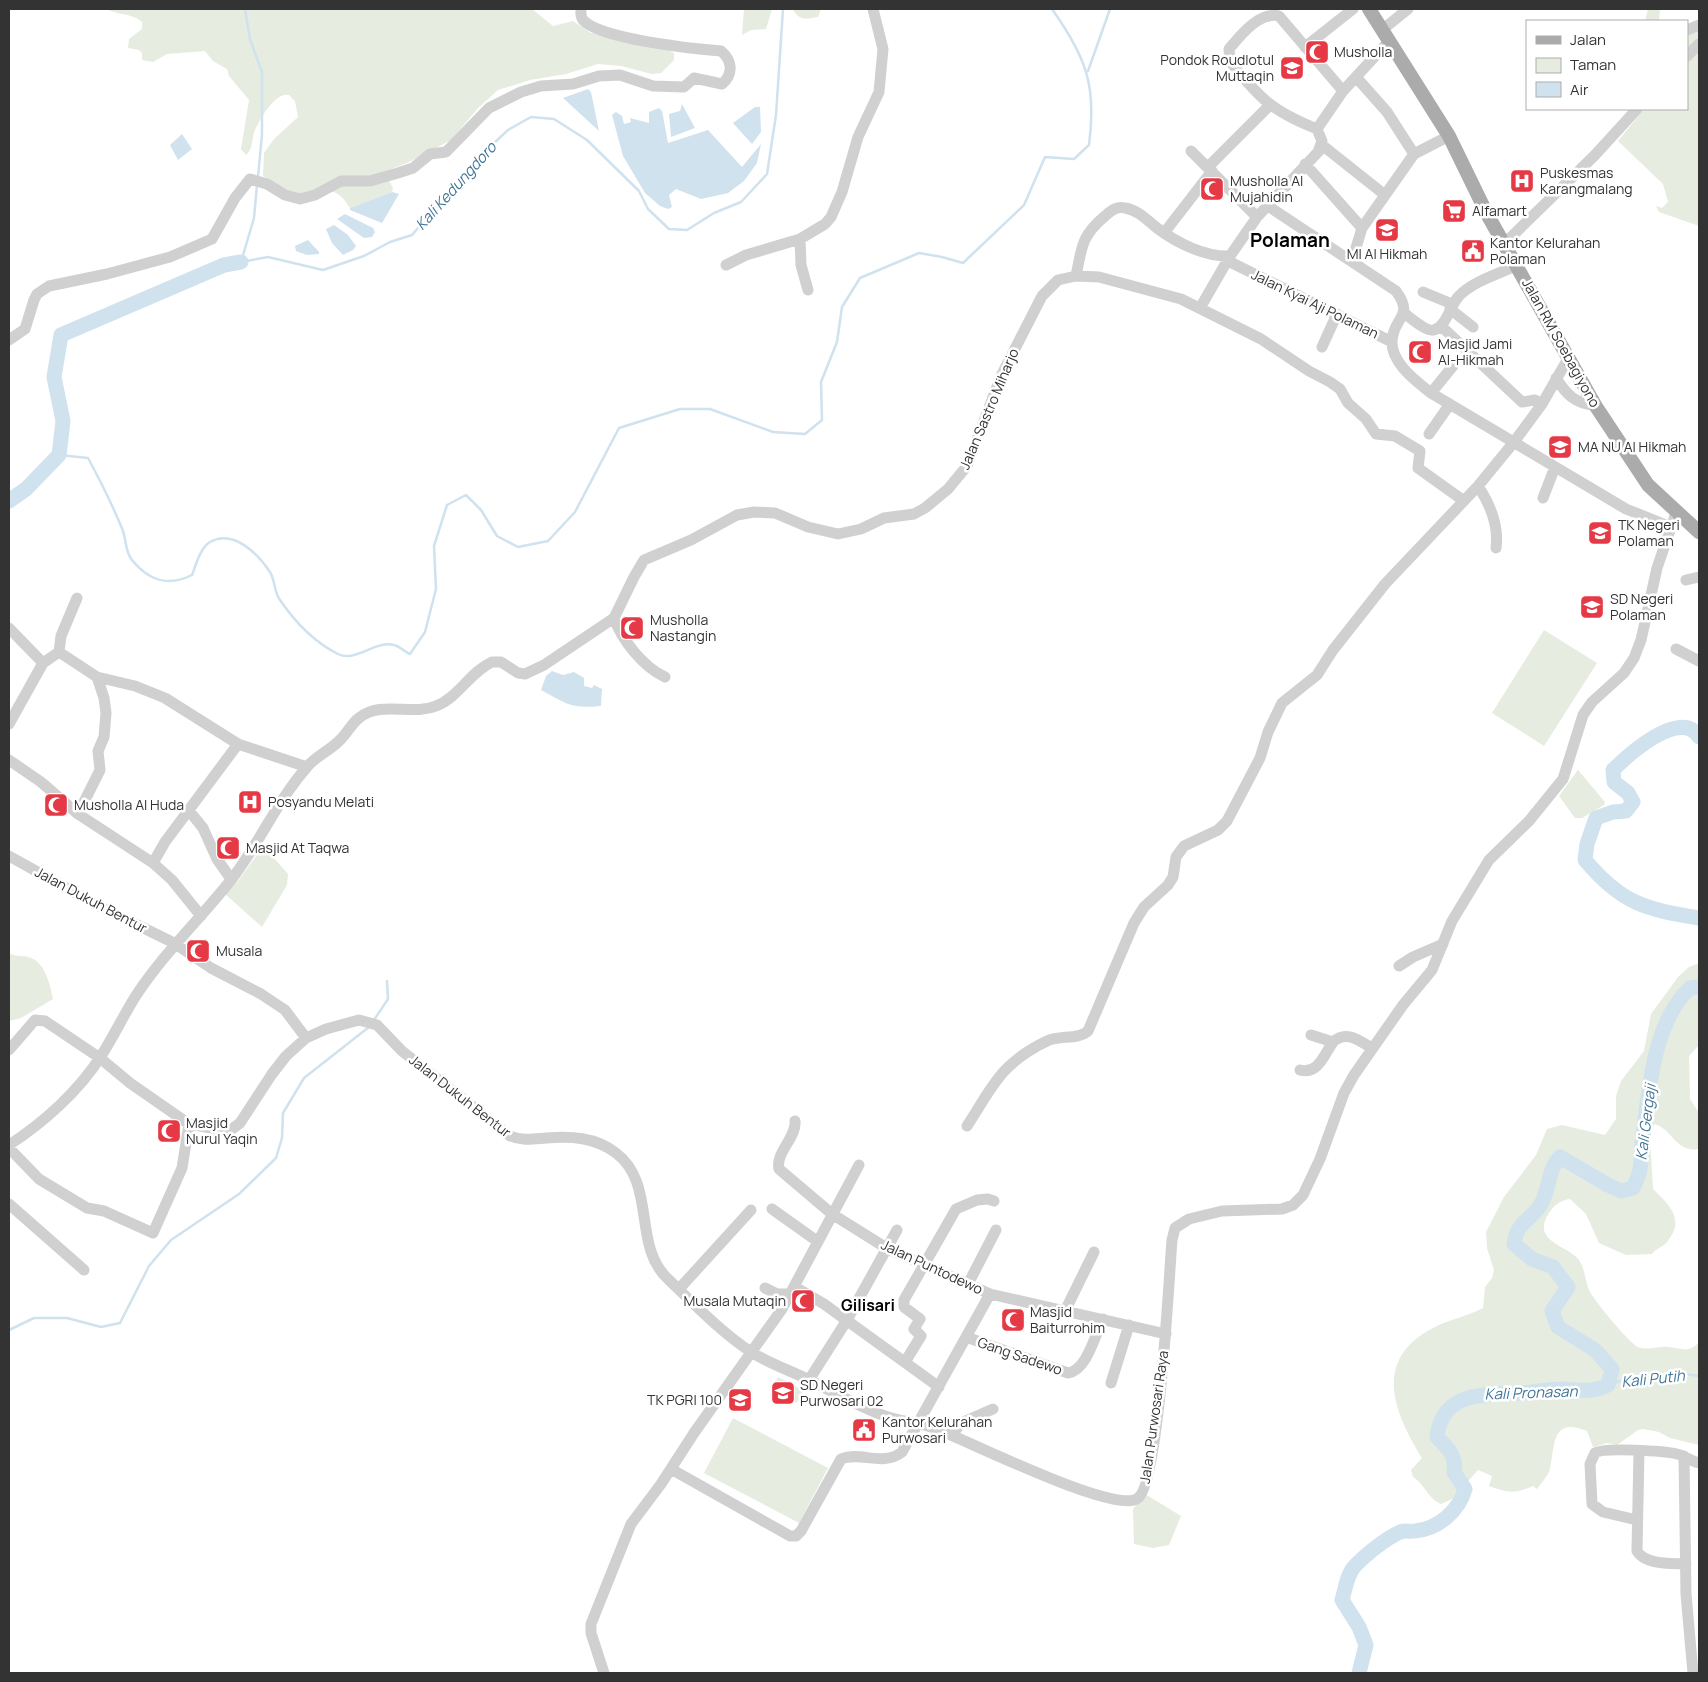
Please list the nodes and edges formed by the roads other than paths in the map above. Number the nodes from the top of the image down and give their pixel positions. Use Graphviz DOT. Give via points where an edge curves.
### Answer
graph roads {
  1 [pos="581,9"];
  2 [pos="873,9"];
  3 [pos="1353,9"];
  4 [pos="1369,9"];
  5 [pos="1408,9"];
  6 [pos="1385,36"];
  7 [pos="1699,44"];
  8 [pos="1305,47"];
  9 [pos="1688,55"];
  10 [pos="1356,77"];
  11 [pos="1343,91"];
  12 [pos="1269,106"];
  13 [pos="1636,110"];
  14 [pos="1317,129"];
  15 [pos="1449,136"];
  16 [pos="1322,145"];
  17 [pos="1191,151"];
  18 [pos="1414,154"];
  19 [pos="1305,164"];
  20 [pos="1210,169"];
  21 [pos="1385,195"];
  22 [pos="1268,206"];
  23 [pos="1258,217"];
  24 [pos="1362,228"];
  25 [pos="1164,233"];
  26 [pos="800,239"];
  27 [pos="1505,243"];
  28 [pos="1229,258"];
  29 [pos="1352,261"];
  30 [pos="726,265"];
  31 [pos="1517,265"];
  32 [pos="1076,276"];
  33 [pos="808,290"];
  34 [pos="1423,292"];
  35 [pos="1451,307"];
  36 [pos="1200,308"];
  37 [pos="1404,313"];
  38 [pos="1337,314"];
  39 [pos="1441,326"];
  40 [pos="1473,328"];
  41 [pos="9,340"];
  42 [pos="1392,342"];
  43 [pos="1322,347"];
  44 [pos="1569,356"];
  45 [pos="1453,366"];
  46 [pos="1556,378"];
  47 [pos="1431,393"];
  48 [pos="1450,404"];
  49 [pos="1542,404"];
  50 [pos="1595,405"];
  51 [pos="1429,434"];
  52 [pos="1514,442"];
  53 [pos="1555,468"];
  54 [pos="1478,486"];
  55 [pos="1543,498"];
  56 [pos="1464,501"];
  57 [pos="1676,513"];
  58 [pos="1671,527"];
  59 [pos="1699,532"];
  60 [pos="1496,548"];
  61 [pos="1699,577"];
  62 [pos="1686,580"];
  63 [pos="77,598"];
  64 [pos="614,618"];
  65 [pos="9,628"];
  66 [pos="1676,649"];
  67 [pos="59,652"];
  68 [pos="1699,661"];
  69 [pos="43,663"];
  70 [pos="98,677"];
  71 [pos="665,677"];
  72 [pos="9,724"];
  73 [pos="238,744"];
  74 [pos="9,760"];
  75 [pos="306,767"];
  76 [pos="190,812"];
  77 [pos="78,814"];
  78 [pos="9,856"];
  79 [pos="153,863"];
  80 [pos="231,879"];
  81 [pos="200,916"];
  82 [pos="174,943"];
  83 [pos="1443,944"];
  84 [pos="1399,966"];
  85 [pos="1311,1035"];
  86 [pos="306,1038"];
  87 [pos="1332,1042"];
  88 [pos="1372,1048"];
  89 [pos="9,1050"];
  90 [pos="100,1058"];
  91 [pos="1300,1070"];
  92 [pos="795,1121"];
  93 [pos="188,1124"];
  94 [pos="967,1126"];
  95 [pos="9,1147"];
  96 [pos="858,1165"];
  97 [pos="994,1201"];
  98 [pos="9,1204"];
  99 [pos="772,1208"];
  100 [pos="751,1210"];
  101 [pos="832,1214"];
  102 [pos="897,1230"];
  103 [pos="996,1230"];
  104 [pos="817,1241"];
  105 [pos="888,1249"];
  106 [pos="1094,1252"];
  107 [pos="925,1266"];
  108 [pos="84,1270"];
  109 [pos="968,1284"];
  110 [pos="765,1288"];
  111 [pos="679,1289"];
  112 [pos="794,1291"];
  113 [pos="990,1294"];
  114 [pos="1065,1311"];
  115 [pos="847,1320"];
  116 [pos="1103,1320"];
  117 [pos="1128,1325"];
  118 [pos="1166,1334"];
  119 [pos="966,1337"];
  120 [pos="751,1352"];
  121 [pos="905,1362"];
  122 [pos="809,1380"];
  123 [pos="1110,1383"];
  124 [pos="939,1387"];
  125 [pos="993,1409"];
  126 [pos="919,1423"];
  127 [pos="952,1435"];
  128 [pos="1639,1450"];
  129 [pos="1684,1456"];
  130 [pos="1699,1463"];
  131 [pos="671,1469"];
  132 [pos="1637,1520"];
  133 [pos="1686,1564"];
  134 [pos="1694,1628"];
  135 [pos="604,1673"];
  136 [pos="1693,1673"];
  1 -- 41 [label="street" via="584,21 598,28 650,43 721,51 729,58 728,79 722,84 694,78 684,87 653,86 620,74 573,84 540,86 488,108 446,152 430,154 413,168 398,174 370,181 341,182 307,198 285,195 267,184 250,179 212,238 170,257 49,286 34,300 25,329"];
  2 -- 26 [label="street" via="883,49 879,92 858,137 831,217"];
  3 -- 8 [label="street"];
  4 -- 6 [label="main road, Jalan RM Soebagiyono"];
  5 -- 6 [label="street"];
  6 -- 10 [label="street"];
  6 -- 15 [label="main road, Jalan RM Soebagiyono"];
  7 -- 9 [label="street"];
  8 -- 11 [label="street"];
  8 -- 12 [label="street" via="1282,18 1270,15 1260,19 1230,49 1230,61"];
  10 -- 11 [label="street"];
  10 -- 18 [label="street" via="1387,112"];
  11 -- 14 [label="street"];
  12 -- 14 [label="street"];
  12 -- 20 [label="street"];
  13 -- 27 [label="street"];
  14 -- 16 [label="street"];
  15 -- 18 [label="street"];
  15 -- 27 [label="main road, Jalan RM Soebagiyono"];
  16 -- 19 [label="street"];
  16 -- 21 [label="street"];
  17 -- 20 [label="street"];
  18 -- 21 [label="street"];
  19 -- 22 [label="street"];
  19 -- 24 [label="street"];
  20 -- 23 [label="street"];
  20 -- 25 [label="street"];
  21 -- 24 [label="street"];
  22 -- 23 [label="street"];
  22 -- 29 [label="street"];
  23 -- 28 [label="street"];
  24 -- 29 [label="street"];
  25 -- 28 [label="street, Jalan Kyai Aji Polaman" via="1208,254"];
  25 -- 32 [label="street, Jalan Kyai Aji Polaman" via="1137,212 1122,207 1114,209 1093,226 1084,240"];
  26 -- 30 [label="street" via="746,254"];
  26 -- 33 [label="street" via="801,265"];
  27 -- 31 [label="main road, Jalan RM Soebagiyono"];
  28 -- 36 [label="street"];
  28 -- 38 [label="street, Jalan Kyai Aji Polaman"];
  29 -- 37 [label="street" via="1396,291 1404,303"];
  31 -- 35 [label="street" via="1464,291"];
  31 -- 44 [label="main road, Jalan RM Soebagiyono"];
  32 -- 36 [label="street, Jalan Sastro Miharjo" via="1121,282 1182,299"];
  32 -- 64 [label="street, Jalan Sastro Miharjo" via="1058,280 1042,296 1001,376 967,466 952,485 924,508 914,514 884,518 838,534 808,527 775,513 738,515 644,560"];
  34 -- 35 [label="street"];
  35 -- 39 [label="street"];
  35 -- 40 [label="street"];
  36 -- 56 [label="street, Jalan Sastro Miharjo" via="1261,339 1336,386 1376,434 1395,436 1420,451 1418,468"];
  37 -- 39 [label="street" via="1428,330"];
  37 -- 42 [label="street"];
  38 -- 42 [label="street, Jalan Kyai Aji Polaman"];
  38 -- 43 [label="street"];
  39 -- 49 [label="street" via="1522,402 1535,400"];
  42 -- 47 [label="street, Jalan Kyai Aji Polaman" via="1402,365"];
  44 -- 46 [label="street"];
  44 -- 50 [label="main road, Jalan RM Soebagiyono"];
  45 -- 47 [label="street"];
  46 -- 49 [label="street"];
  46 -- 50 [label="street" via="1570,397 1582,404"];
  47 -- 48 [label="street, Jalan Kyai Aji Polaman"];
  48 -- 51 [label="street"];
  48 -- 52 [label="street, Jalan Kyai Aji Polaman"];
  49 -- 52 [label="street"];
  50 -- 57 [label="main road, Jalan RM Soebagiyono" via="1648,485"];
  52 -- 53 [label="street, Jalan Kyai Aji Polaman"];
  52 -- 54 [label="street"];
  53 -- 55 [label="street"];
  53 -- 58 [label="street, Jalan Kyai Aji Polaman" via="1626,509"];
  54 -- 56 [label="street"];
  54 -- 60 [label="street" via="1491,510 1497,535"];
  56 -- 94 [label="street" via="1385,584 1333,650 1317,676 1282,703 1260,758 1227,821 1218,830 1184,846 1176,857 1173,877 1168,885 1144,908 1134,923 1088,1031 1050,1040 1010,1065 987,1092"];
  57 -- 58 [label="street"];
  57 -- 59 [label="main road, Jalan RM Soebagiyono"];
  58 -- 83 [label="street" via="1656,568 1641,640 1634,658 1624,674 1582,714 1563,779 1529,821 1489,860 1452,922"];
  61 -- 62 [label="street"];
  63 -- 67 [label="street" via="61,636"];
  64 -- 71 [label="street" via="640,658"];
  64 -- 75 [label="street" via="529,673 518,673 501,662 492,662 438,706 417,711 372,711 359,718 341,740"];
  65 -- 69 [label="street"];
  66 -- 68 [label="street"];
  67 -- 69 [label="street"];
  67 -- 70 [label="street"];
  69 -- 72 [label="street"];
  70 -- 73 [label="street" via="165,698"];
  70 -- 77 [label="street" via="106,713 104,737 97,757 100,770"];
  73 -- 75 [label="street"];
  73 -- 76 [label="street"];
  74 -- 77 [label="street"];
  75 -- 80 [label="street"];
  76 -- 79 [label="street" via="165,842"];
  76 -- 80 [label="street" via="203,828 217,859"];
  77 -- 79 [label="street"];
  78 -- 82 [label="street, Jalan Dukuh Bentur" via="96,905"];
  79 -- 81 [label="street" via="172,880"];
  80 -- 81 [label="street"];
  81 -- 82 [label="street"];
  82 -- 86 [label="street, Jalan Dukuh Bentur" via="285,1010"];
  82 -- 90 [label="street" via="136,994"];
  83 -- 84 [label="street"];
  83 -- 88 [label="street" via="1432,970"];
  85 -- 87 [label="street"];
  86 -- 93 [label="street, Jalan Dukuh Bentur" via="286,1056 236,1127 222,1130"];
  86 -- 111 [label="street, Jalan Dukuh Bentur" via="342,1024 366,1020 377,1025 402,1051 510,1136 525,1140 574,1138 597,1142 617,1154 630,1166 639,1186 648,1240 658,1267"];
  87 -- 88 [label="street" via="1338,1037 1348,1036"];
  87 -- 91 [label="street" via="1315,1069 1308,1072"];
  88 -- 118 [label="street, Jalan Purwosari Raya" via="1344,1093 1308,1187 1293,1205 1282,1209 1204,1214 1180,1224 1172,1240"];
  89 -- 90 [label="street, Jalan Dukuh Bentur" via="35,1020 41,1020"];
  90 -- 93 [label="street, Jalan Dukuh Bentur"];
  90 -- 95 [label="street" via="35,1128"];
  92 -- 101 [label="street, Jalan Puntodewo" via="778,1167"];
  93 -- 95 [label="street" via="182,1168 153,1233 104,1211 87,1208 39,1179"];
  96 -- 101 [label="street"];
  97 -- 107 [label="street" via="977,1200 956,1209"];
  98 -- 108 [label="street"];
  99 -- 104 [label="street"];
  100 -- 111 [label="street"];
  101 -- 104 [label="street"];
  101 -- 105 [label="street, Jalan Puntodewo"];
  102 -- 105 [label="street"];
  103 -- 109 [label="street"];
  104 -- 112 [label="street"];
  105 -- 107 [label="street, Jalan Puntodewo"];
  105 -- 115 [label="street"];
  106 -- 114 [label="street"];
  107 -- 109 [label="street, Jalan Puntodewo"];
  107 -- 121 [label="street" via="903,1303 920,1319 914,1329 921,1336"];
  109 -- 113 [label="street, Jalan Puntodewo"];
  110 -- 112 [label="street" via="777,1294"];
  111 -- 120 [label="street, Jalan Dukuh Bentur"];
  112 -- 115 [label="street"];
  112 -- 120 [label="street"];
  113 -- 114 [label="street, Jalan Puntodewo"];
  113 -- 119 [label="street"];
  114 -- 116 [label="street, Jalan Puntodewo"];
  115 -- 121 [label="street"];
  115 -- 122 [label="street"];
  116 -- 117 [label="street, Jalan Puntodewo"];
  116 -- 119 [label="street, Gang Sadewo" via="1083,1363 1074,1372"];
  117 -- 118 [label="street, Jalan Puntodewo"];
  117 -- 123 [label="street"];
  118 -- 127 [label="street, Jalan Purwosari Raya" via="1148,1474 1143,1492 1137,1499 1106,1498 1028,1469"];
  119 -- 124 [label="street"];
  120 -- 122 [label="street, Jalan Purwosari Raya"];
  120 -- 131 [label="street"];
  121 -- 124 [label="street"];
  122 -- 126 [label="street, Jalan Purwosari Raya" via="876,1412"];
  124 -- 126 [label="street"];
  125 -- 127 [label="street" via="962,1423"];
  126 -- 127 [label="street, Jalan Purwosari Raya"];
  126 -- 131 [label="street" via="902,1452 893,1458 841,1460 796,1536 790,1536"];
  128 -- 129 [label="street"];
  128 -- 132 [label="street"];
  128 -- 132 [label="street" via="1600,1450 1592,1456 1590,1464 1594,1506 1603,1512"];
  129 -- 130 [label="street"];
  129 -- 133 [label="street"];
  131 -- 135 [label="street" via="631,1524 596,1609 591,1633"];
  132 -- 133 [label="street" via="1637,1551 1640,1557 1656,1562"];
  133 -- 134 [label="street"];
  134 -- 136 [label="street"];
}
